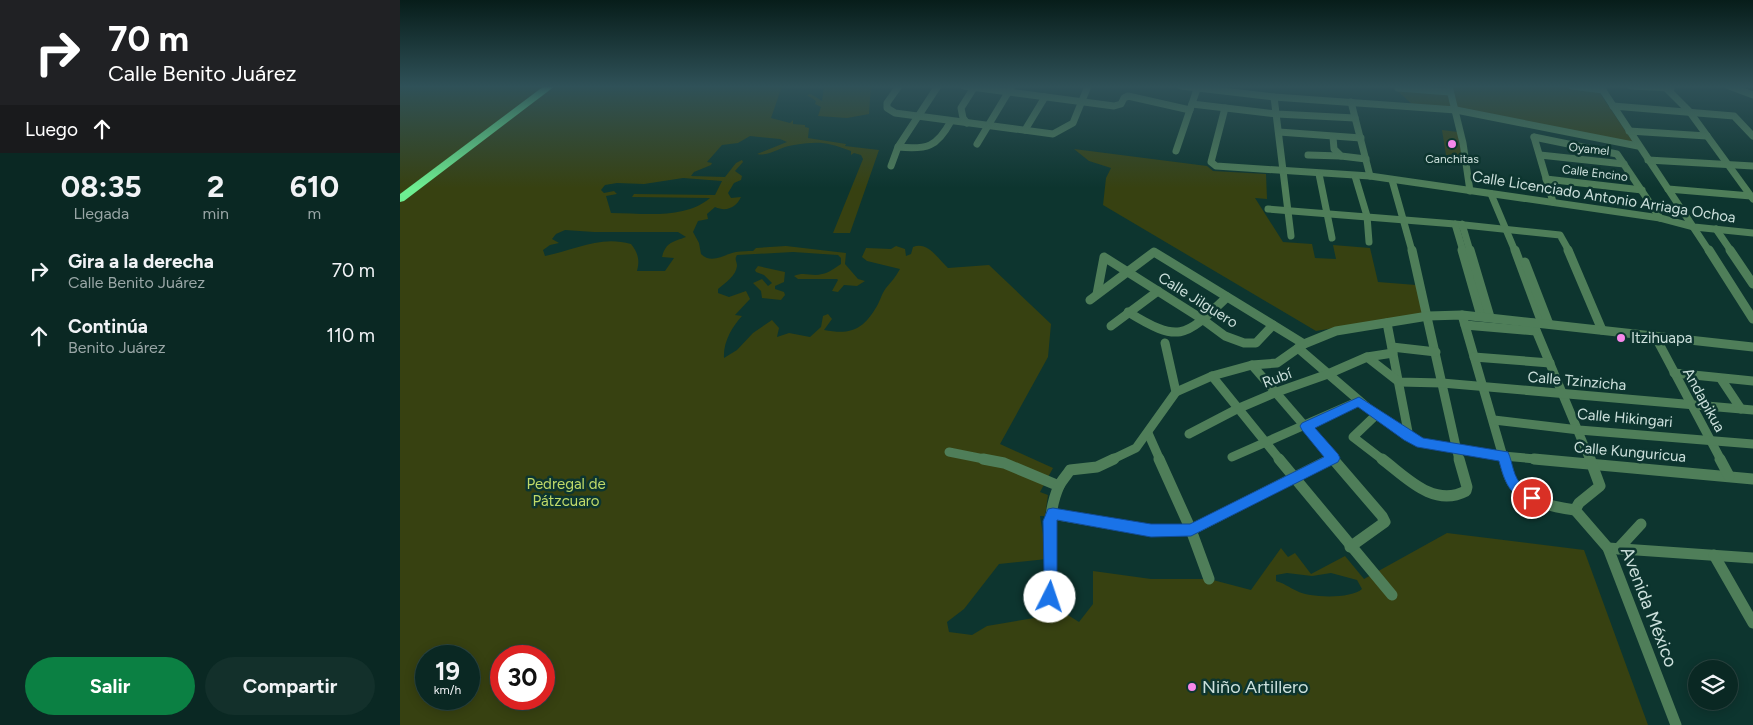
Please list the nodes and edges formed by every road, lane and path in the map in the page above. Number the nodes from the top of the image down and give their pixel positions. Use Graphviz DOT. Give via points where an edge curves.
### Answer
graph roads {
  1 [pos="493,120"];
  2 [pos="505,120"];
  3 [pos="917,120"];
  4 [pos="944,120"];
  5 [pos="965,120"];
  6 [pos="993,120"];
  7 [pos="1030,120"];
  8 [pos="1074,120"];
  9 [pos="1187,120"];
  10 [pos="1222,120"];
  11 [pos="1278,120"];
  12 [pos="1356,120"];
  13 [pos="1458,120"];
  14 [pos="1506,120"];
  15 [pos="1622,120"];
  16 [pos="1695,120"];
  17 [pos="1738,120"];
  18 [pos="951,121"];
  19 [pos="967,123"];
  20 [pos="990,126"];
  21 [pos="1025,130"];
  22 [pos="1630,131"];
  23 [pos="1279,132"];
  24 [pos="1707,136"];
  25 [pos="1753,136"];
  26 [pos="1333,137"];
  27 [pos="1534,137"];
  28 [pos="1361,138"];
  29 [pos="978,144"];
  30 [pos="1638,146"];
  31 [pos="898,147"];
  32 [pos="1176,152"];
  33 [pos="1617,154"];
  34 [pos="1308,155"];
  35 [pos="1540,155"];
  36 [pos="1341,156"];
  37 [pos="1366,159"];
  38 [pos="1648,160"];
  39 [pos="1624,164"];
  40 [pos="1728,165"];
  41 [pos="891,166"];
  42 [pos="1753,166"];
  43 [pos="1282,170"];
  44 [pos="1319,174"];
  45 [pos="1355,176"];
  46 [pos="1370,176"];
  47 [pos="1546,179"];
  48 [pos="1392,180"];
  49 [pos="1668,189"];
  50 [pos="400,190"];
  51 [pos="1642,190"];
  52 [pos="1470,191"];
  53 [pos="1491,194"];
  54 [pos="1752,197"];
  55 [pos="400,199"];
  56 [pos="1553,202"];
  57 [pos="1268,209"];
  58 [pos="1289,211"];
  59 [pos="1328,214"];
  60 [pos="1367,216"];
  61 [pos="1660,218"];
  62 [pos="1404,220"];
  63 [pos="1458,224"];
  64 [pos="1694,227"];
  65 [pos="1509,229"];
  66 [pos="1716,229"];
  67 [pos="1753,233"];
  68 [pos="1560,235"];
  69 [pos="1291,236"];
  70 [pos="1332,238"];
  71 [pos="1369,242"];
  72 [pos="1127,272"];
  73 [pos="1753,284"];
  74 [pos="1158,291"];
  75 [pos="1097,294"];
  76 [pos="1226,297"];
  77 [pos="1090,300"];
  78 [pos="1128,312"];
  79 [pos="1462,315"];
  80 [pos="1428,316"];
  81 [pos="1485,317"];
  82 [pos="1202,319"];
  83 [pos="1753,319"];
  84 [pos="1387,323"];
  85 [pos="1273,325"];
  86 [pos="1465,325"];
  87 [pos="1540,325"];
  88 [pos="1111,326"];
  89 [pos="1602,330"];
  90 [pos="1655,336"];
  91 [pos="1165,342"];
  92 [pos="1301,346"];
  93 [pos="1753,348"];
  94 [pos="1392,350"];
  95 [pos="1436,352"];
  96 [pos="1367,356"];
  97 [pos="1474,357"];
  98 [pos="1550,363"];
  99 [pos="1252,366"];
  100 [pos="1674,373"];
  101 [pos="1328,374"];
  102 [pos="1212,376"];
  103 [pos="1721,379"];
  104 [pos="1753,381"];
  105 [pos="1399,382"];
  106 [pos="1442,383"];
  107 [pos="1483,387"];
  108 [pos="1176,392"];
  109 [pos="1277,392"];
  110 [pos="1564,393"];
  111 [pos="1359,402"];
  112 [pos="1692,406"];
  113 [pos="1237,409"];
  114 [pos="1741,409"];
  115 [pos="1753,410"];
  116 [pos="1376,415"];
  117 [pos="1494,420"];
  118 [pos="1306,426"];
  119 [pos="1579,430"];
  120 [pos="1148,433"];
  121 [pos="1189,434"];
  122 [pos="1409,437"];
  123 [pos="1711,440"];
  124 [pos="1266,443"];
  125 [pos="1753,444"];
  126 [pos="1455,449"];
  127 [pos="949,452"];
  128 [pos="1504,456"];
  129 [pos="1232,457"];
  130 [pos="1333,458"];
  131 [pos="1592,464"];
  132 [pos="1729,476"];
  133 [pos="1295,479"];
  134 [pos="1753,479"];
  135 [pos="1059,486"];
  136 [pos="1575,510"];
  137 [pos="1053,514"];
  138 [pos="1641,524"];
  139 [pos="1191,530"];
  140 [pos="1613,548"];
  141 [pos="1353,551"];
  142 [pos="1714,555"];
  143 [pos="1753,558"];
  144 [pos="1209,578"];
  145 [pos="1392,595"];
  146 [pos="1050,597"];
  147 [pos="1753,624"];
  148 [pos="1676,725"];
  1 -- 50 [label="highway"];
  2 -- 55 [label="highway"];
  3 -- 31 [label="street"];
  4 -- 18 [label="street"];
  5 -- 19 [label="street"];
  6 -- 20 [label="street"];
  7 -- 21 [label="street"];
  8 -- 21 [label="street" via="1053,134"];
  9 -- 32 [label="street"];
  10 -- 43 [label="street, Calle Licenciado Antonio Arriaga Ochoa" via="1212,165"];
  11 -- 23 [label="street"];
  12 -- 28 [label="street"];
  13 -- 52 [label="street"];
  14 -- 30 [label="street"];
  15 -- 22 [label="street"];
  16 -- 24 [label="street"];
  17 -- 25 [label="street"];
  18 -- 19 [label="street"];
  18 -- 31 [label="street" via="941,139 930,147"];
  19 -- 20 [label="street"];
  20 -- 21 [label="street"];
  20 -- 29 [label="street"];
  22 -- 24 [label="street"];
  22 -- 30 [label="street"];
  23 -- 26 [label="street"];
  23 -- 43 [label="street"];
  24 -- 40 [label="street"];
  26 -- 28 [label="street"];
  26 -- 36 [label="street" via="1334,149"];
  27 -- 33 [label="street"];
  27 -- 35 [label="street"];
  28 -- 37 [label="street"];
  30 -- 38 [label="street"];
  31 -- 41 [label="street"];
  33 -- 39 [label="street"];
  34 -- 36 [label="street"];
  35 -- 39 [label="street, Oyamel"];
  35 -- 47 [label="street"];
  36 -- 37 [label="street"];
  37 -- 46 [label="street"];
  38 -- 40 [label="street"];
  38 -- 49 [label="street"];
  39 -- 51 [label="street"];
  40 -- 42 [label="street"];
  40 -- 54 [label="street"];
  43 -- 44 [label="street, Calle Licenciado Antonio Arriaga Ochoa"];
  43 -- 58 [label="street"];
  44 -- 45 [label="street, Calle Licenciado Antonio Arriaga Ochoa"];
  44 -- 59 [label="street"];
  45 -- 46 [label="street, Calle Licenciado Antonio Arriaga Ochoa"];
  45 -- 60 [label="street"];
  46 -- 48 [label="street, Calle Licenciado Antonio Arriaga Ochoa"];
  47 -- 51 [label="street, Calle Encino"];
  47 -- 56 [label="street"];
  48 -- 52 [label="street, Calle Licenciado Antonio Arriaga Ochoa"];
  48 -- 62 [label="street"];
  49 -- 54 [label="street"];
  49 -- 64 [label="street"];
  51 -- 61 [label="street"];
  52 -- 53 [label="street, Calle Licenciado Antonio Arriaga Ochoa"];
  53 -- 56 [label="street, Calle Licenciado Antonio Arriaga Ochoa"];
  53 -- 65 [label="street"];
  56 -- 61 [label="street, Calle Licenciado Antonio Arriaga Ochoa"];
  57 -- 58 [label="street"];
  58 -- 59 [label="street"];
  58 -- 69 [label="street"];
  59 -- 60 [label="street"];
  59 -- 70 [label="street"];
  60 -- 62 [label="street"];
  60 -- 71 [label="street"];
  61 -- 64 [label="street, Calle Licenciado Antonio Arriaga Ochoa"];
  62 -- 63 [label="street"];
  62 -- 80 [label="street"];
  63 -- 65 [label="street"];
  63 -- 81 [label="street"];
  64 -- 66 [label="street, Calle Licenciado Antonio Arriaga Ochoa"];
  64 -- 83 [label="street"];
  65 -- 68 [label="street"];
  65 -- 87 [label="street"];
  66 -- 67 [label="street, Calle Licenciado Antonio Arriaga Ochoa"];
  66 -- 73 [label="street"];
  68 -- 89 [label="street"];
  72 -- 74 [label="street, Calle Jilguero"];
  72 -- 75 [label="street"];
  72 -- 75 [label="street" via="1104,257"];
  72 -- 76 [label="street, Calle Kunguricua" via="1154,252"];
  74 -- 78 [label="street"];
  74 -- 82 [label="street, Calle Jilguero"];
  75 -- 77 [label="street"];
  76 -- 82 [label="street"];
  76 -- 85 [label="street, Calle Kunguricua"];
  78 -- 82 [label="street" via="1166,333 1177,335 1187,332"];
  78 -- 88 [label="street"];
  79 -- 80 [label="street"];
  79 -- 81 [label="street"];
  79 -- 86 [label="street"];
  80 -- 84 [label="street"];
  80 -- 95 [label="street"];
  81 -- 87 [label="street"];
  82 -- 85 [label="street, Calle Jilguero" via="1225,336 1244,343 1256,343"];
  84 -- 92 [label="street" via="1336,332"];
  84 -- 94 [label="street"];
  85 -- 92 [label="street, Calle Kunguricua"];
  86 -- 87 [label="street"];
  86 -- 97 [label="street"];
  87 -- 89 [label="street"];
  87 -- 98 [label="street"];
  89 -- 90 [label="street"];
  90 -- 93 [label="street"];
  90 -- 100 [label="street, Andapikua"];
  91 -- 108 [label="street"];
  92 -- 99 [label="street" via="1277,363"];
  92 -- 101 [label="street, Calle Kunguricua"];
  94 -- 95 [label="street, Rubí"];
  94 -- 96 [label="street, Rubí"];
  94 -- 105 [label="street"];
  95 -- 106 [label="street"];
  96 -- 101 [label="street, Rubí"];
  96 -- 105 [label="street"];
  97 -- 98 [label="street"];
  97 -- 107 [label="street"];
  98 -- 110 [label="street"];
  99 -- 102 [label="street"];
  99 -- 109 [label="street"];
  100 -- 103 [label="street"];
  100 -- 112 [label="street, Andapikua"];
  101 -- 109 [label="street, Rubí"];
  101 -- 111 [label="street, Calle Kunguricua"];
  102 -- 108 [label="street"];
  102 -- 113 [label="street"];
  103 -- 104 [label="street"];
  103 -- 114 [label="street"];
  105 -- 106 [label="street, Calle Tzinzicha"];
  105 -- 122 [label="street"];
  106 -- 107 [label="street, Calle Tzinzicha"];
  106 -- 126 [label="street"];
  107 -- 110 [label="street, Calle Tzinzicha"];
  107 -- 117 [label="street"];
  108 -- 120 [label="street"];
  109 -- 113 [label="street, Rubí"];
  109 -- 118 [label="street"];
  110 -- 112 [label="street, Calle Tzinzicha"];
  110 -- 119 [label="street"];
  111 -- 116 [label="street, Calle Kunguricua"];
  111 -- 118 [label="street"];
  112 -- 114 [label="street, Calle Tzinzicha"];
  112 -- 123 [label="street, Andapikua"];
  113 -- 121 [label="street, Rubí"];
  113 -- 124 [label="street"];
  114 -- 115 [label="street, Calle Tzinzicha"];
  116 -- 122 [label="street, Calle Kunguricua"];
  116 -- 126 [label="street" via="1353,437 1420,489 1433,495 1466,491"];
  117 -- 119 [label="street, Calle Hikingari"];
  117 -- 128 [label="street"];
  118 -- 124 [label="street"];
  118 -- 130 [label="street"];
  119 -- 123 [label="street, Calle Hikingari"];
  119 -- 131 [label="street"];
  120 -- 135 [label="street" via="1136,448 1097,467 1070,470"];
  120 -- 139 [label="street"];
  122 -- 126 [label="street, Calle Kunguricua" via="1421,443"];
  123 -- 125 [label="street, Calle Hikingari"];
  123 -- 132 [label="street, Andapikua"];
  124 -- 129 [label="street"];
  124 -- 133 [label="street"];
  126 -- 128 [label="street, Calle Kunguricua"];
  127 -- 135 [label="street" via="1004,463"];
  128 -- 131 [label="street, Calle Kunguricua"];
  128 -- 136 [label="street" via="1510,479 1518,490 1550,508"];
  130 -- 133 [label="street"];
  130 -- 141 [label="street" via="1384,522"];
  131 -- 132 [label="street, Calle Kunguricua"];
  131 -- 136 [label="street" via="1600,486"];
  132 -- 134 [label="street, Calle Kunguricua"];
  133 -- 139 [label="street"];
  133 -- 141 [label="street"];
  135 -- 137 [label="street"];
  136 -- 140 [label="street, Avenida México"];
  137 -- 139 [label="street" via="1151,530"];
  137 -- 146 [label="street" via="1050,521"];
  138 -- 140 [label="street"];
  139 -- 144 [label="street"];
  140 -- 142 [label="street"];
  140 -- 148 [label="street, Avenida México"];
  141 -- 145 [label="street"];
  142 -- 143 [label="street"];
  142 -- 147 [label="street"];
}
